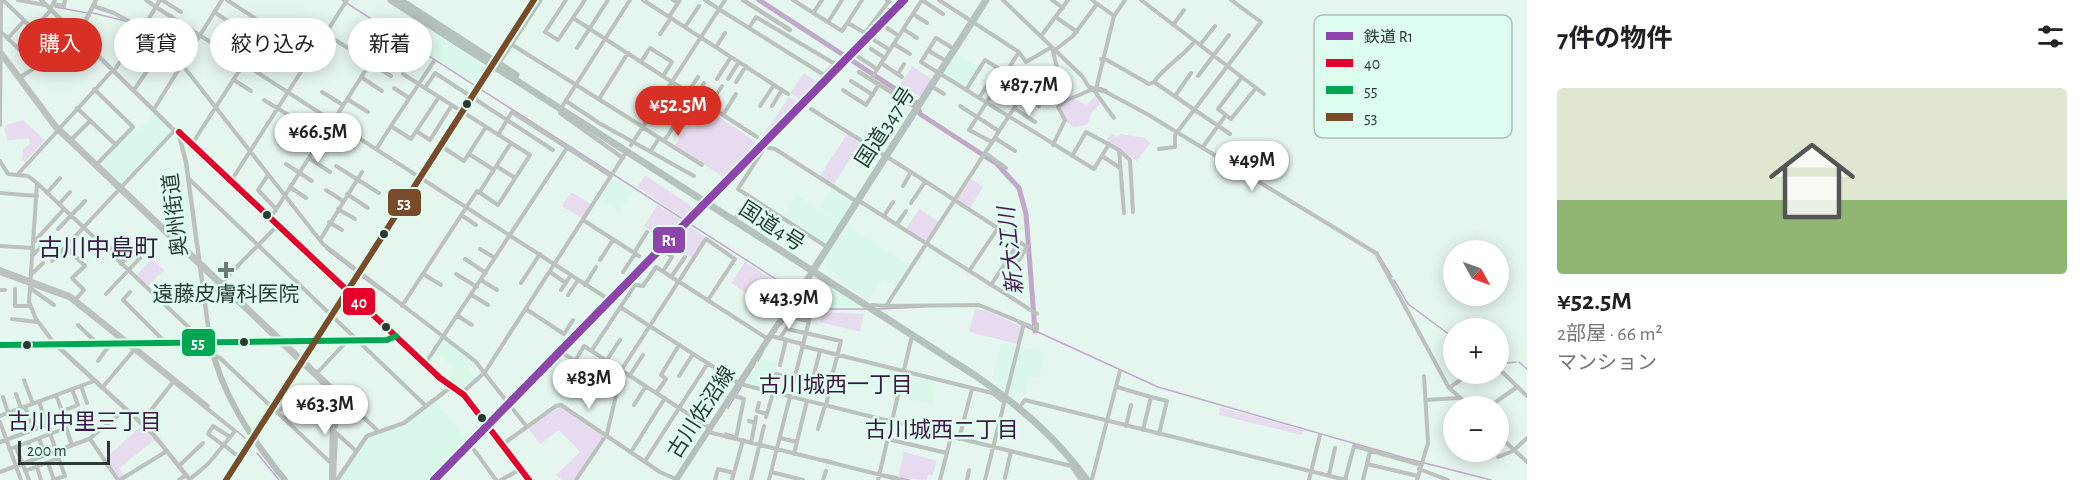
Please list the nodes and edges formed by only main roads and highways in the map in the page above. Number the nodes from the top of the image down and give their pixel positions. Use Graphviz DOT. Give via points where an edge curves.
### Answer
graph roads {
  1 [pos="391,0"];
  2 [pos="400,0"];
  3 [pos="534,0"];
  4 [pos="539,0"];
  5 [pos="986,0"];
  6 [pos="496,63"];
  7 [pos="711,203"];
  8 [pos="814,270"];
  9 [pos="875,307"];
  10 [pos="0,345"];
  11 [pos="1006,397"];
  12 [pos="285,480"];
  13 [pos="677,480"];
  14 [pos="1087,480"];
  15 [pos="1092,480"];
  1 -- 6 [label="highway, 国道4号"];
  2 -- 6 [label="highway, 国道4号"];
  3 -- 6 [label="highway"];
  4 -- 6 [label="highway"];
  5 -- 8 [label="highway, 国道347号"];
  6 -- 7 [label="highway, 国道4号"];
  7 -- 8 [label="highway, 国道4号"];
  7 -- 8 [label="highway, 国道4号"];
  8 -- 9 [label="highway, 国道4号"];
  8 -- 13 [label="main road, 古川佐沼線"];
  9 -- 11 [label="highway, 国道4号"];
  9 -- 11 [label="highway, 国道4号"];
  10 -- 12 [label="main road" via="206,341 228,396"];
  11 -- 14 [label="highway, 国道4号" via="1049,433"];
  11 -- 15 [label="highway, 国道4号" via="1022,404 1052,431"];
}
